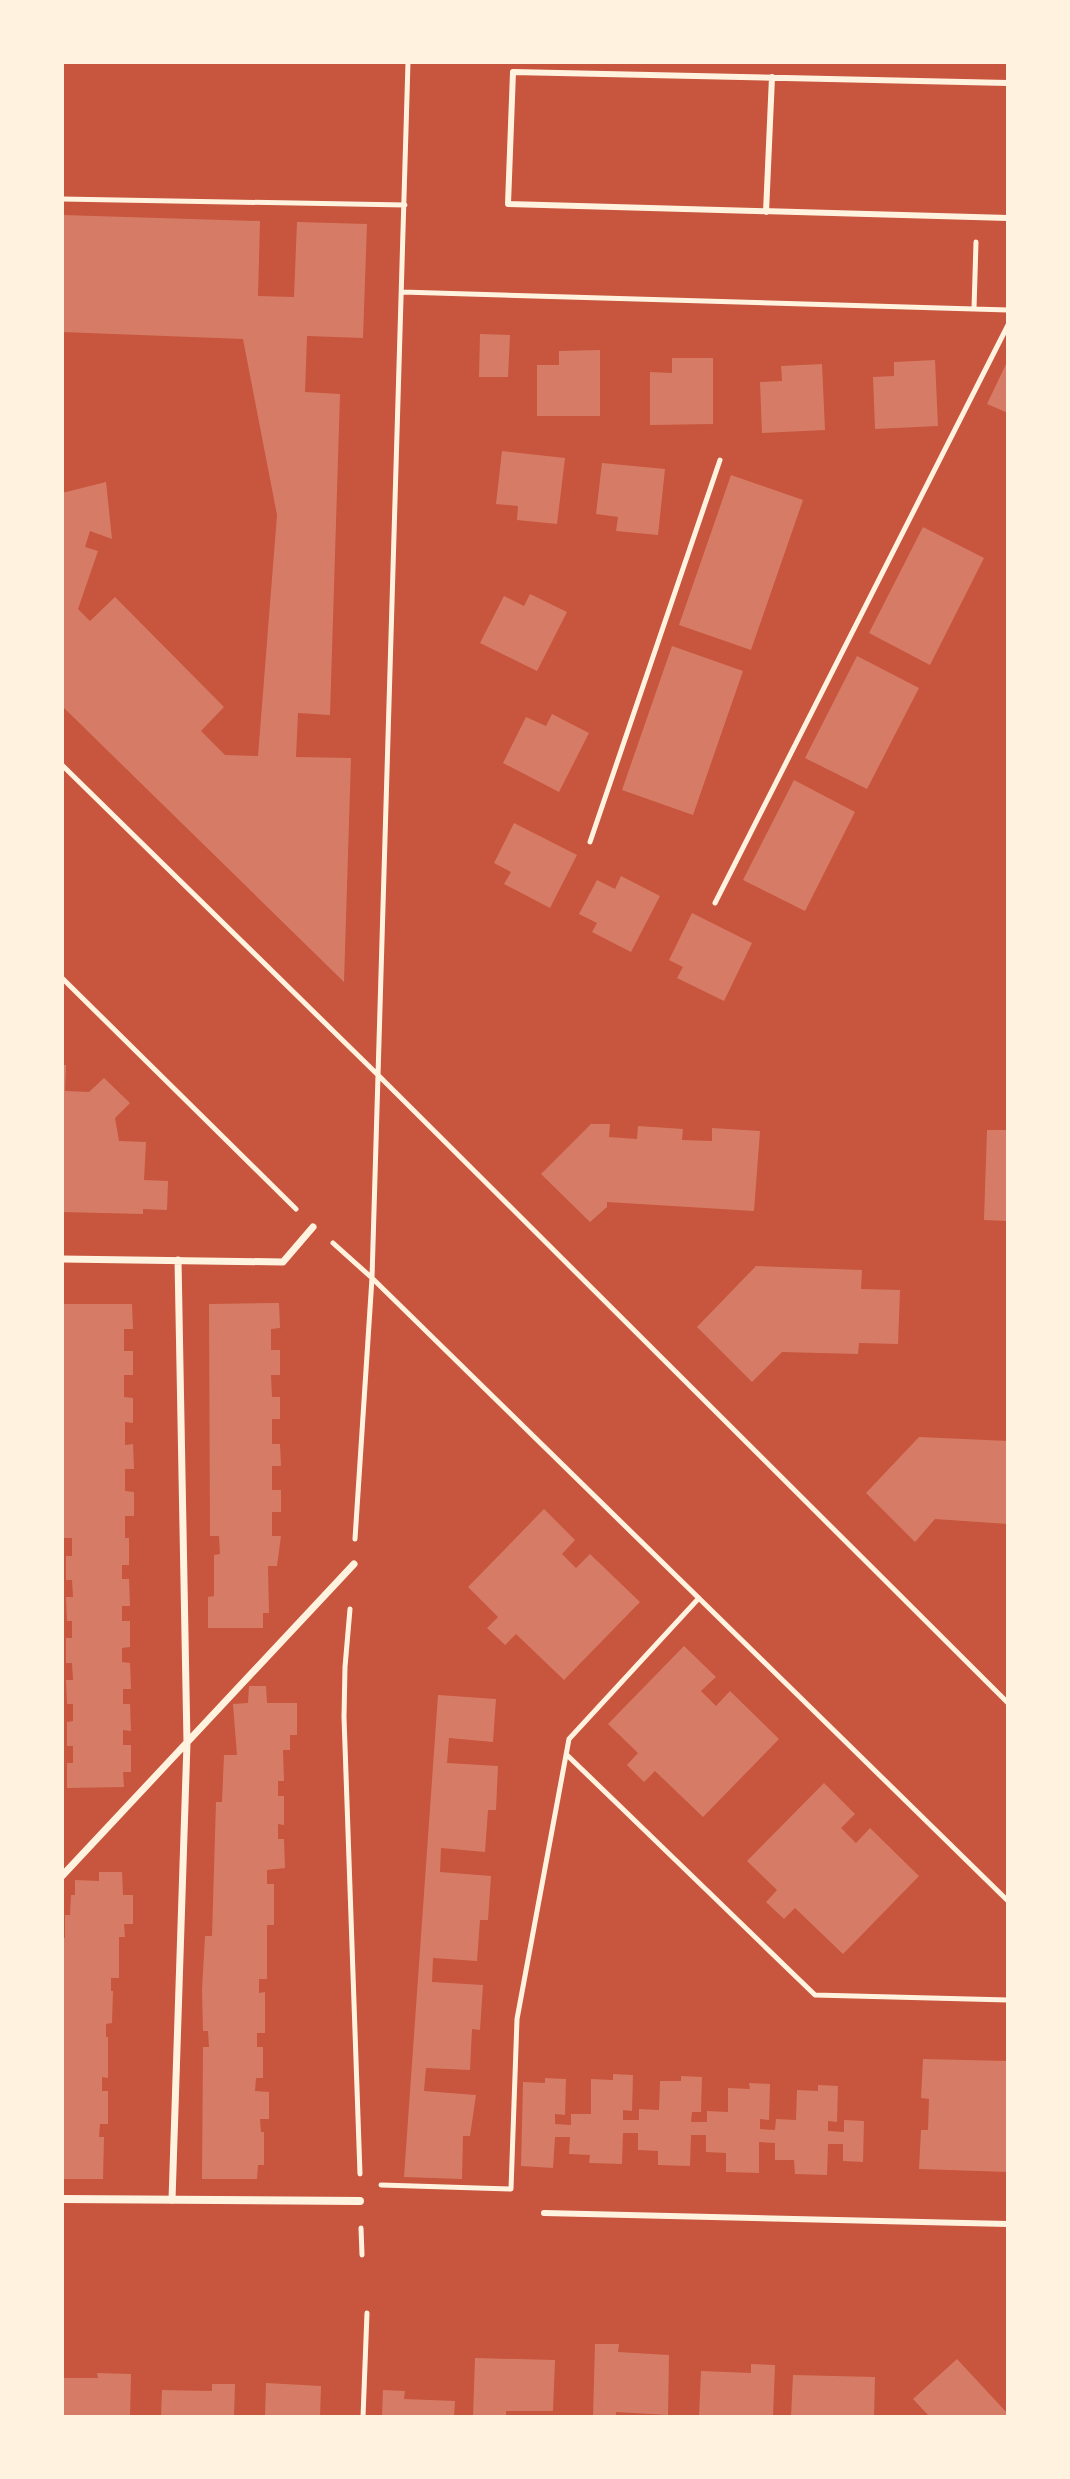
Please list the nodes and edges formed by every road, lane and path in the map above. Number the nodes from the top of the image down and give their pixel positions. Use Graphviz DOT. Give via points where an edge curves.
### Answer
graph roads {
  1 [pos="408,62"];
  2 [pos="772,77"];
  3 [pos="1008,83"];
  4 [pos="62,199"];
  5 [pos="405,205"];
  6 [pos="766,212"];
  7 [pos="977,217"];
  8 [pos="1008,218"];
  9 [pos="402,292"];
  10 [pos="974,309"];
  11 [pos="1008,310"];
  12 [pos="1008,325"];
  13 [pos="720,460"];
  14 [pos="62,765"];
  15 [pos="590,842"];
  16 [pos="715,903"];
  17 [pos="62,978"];
  18 [pos="378,1075"];
  19 [pos="313,1227"];
  20 [pos="62,1259"];
  21 [pos="178,1260"];
  22 [pos="372,1278"];
  23 [pos="354,1564"];
  24 [pos="699,1598"];
  25 [pos="1008,1703"];
  26 [pos="187,1743"];
  27 [pos="566,1754"];
  28 [pos="62,1876"];
  29 [pos="1008,1901"];
  30 [pos="1008,2000"];
  31 [pos="360,2184"];
  32 [pos="62,2199"];
  33 [pos="172,2200"];
  34 [pos="360,2201"];
  35 [pos="544,2213"];
  36 [pos="1008,2224"];
  37 [pos="362,2255"];
  38 [pos="367,2313"];
  39 [pos="363,2417"];
  1 -- 5 [label="path"];
  2 -- 3 [label="lane"];
  2 -- 6 [label="lane"];
  2 -- 6 [label="lane" via="513,72 508,204"];
  4 -- 5 [label="path"];
  5 -- 9 [label="path"];
  6 -- 7 [label="lane"];
  7 -- 8 [label="lane"];
  7 -- 10 [label="path"];
  9 -- 10 [label="path"];
  9 -- 18 [label="path"];
  10 -- 11 [label="path"];
  12 -- 16 [label="path"];
  13 -- 15 [label="path"];
  14 -- 18 [label="path"];
  17 -- 19 [label="path"];
  18 -- 22 [label="path"];
  18 -- 25 [label="path"];
  19 -- 21 [label="street" via="283,1262"];
  19 -- 22 [label="path"];
  20 -- 21 [label="street"];
  21 -- 26 [label="street"];
  22 -- 23 [label="path"];
  22 -- 24 [label="path"];
  23 -- 26 [label="street"];
  23 -- 31 [label="path" via="344,1717"];
  24 -- 27 [label="path" via="569,1739"];
  24 -- 29 [label="path"];
  26 -- 28 [label="street"];
  26 -- 33 [label="street"];
  27 -- 30 [label="path" via="815,1995"];
  27 -- 31 [label="path" via="517,2019 511,2189"];
  31 -- 34 [label="path"];
  32 -- 33 [label="street"];
  33 -- 34 [label="street"];
  34 -- 37 [label="path"];
  35 -- 36 [label="lane"];
  38 -- 39 [label="path"];
}
